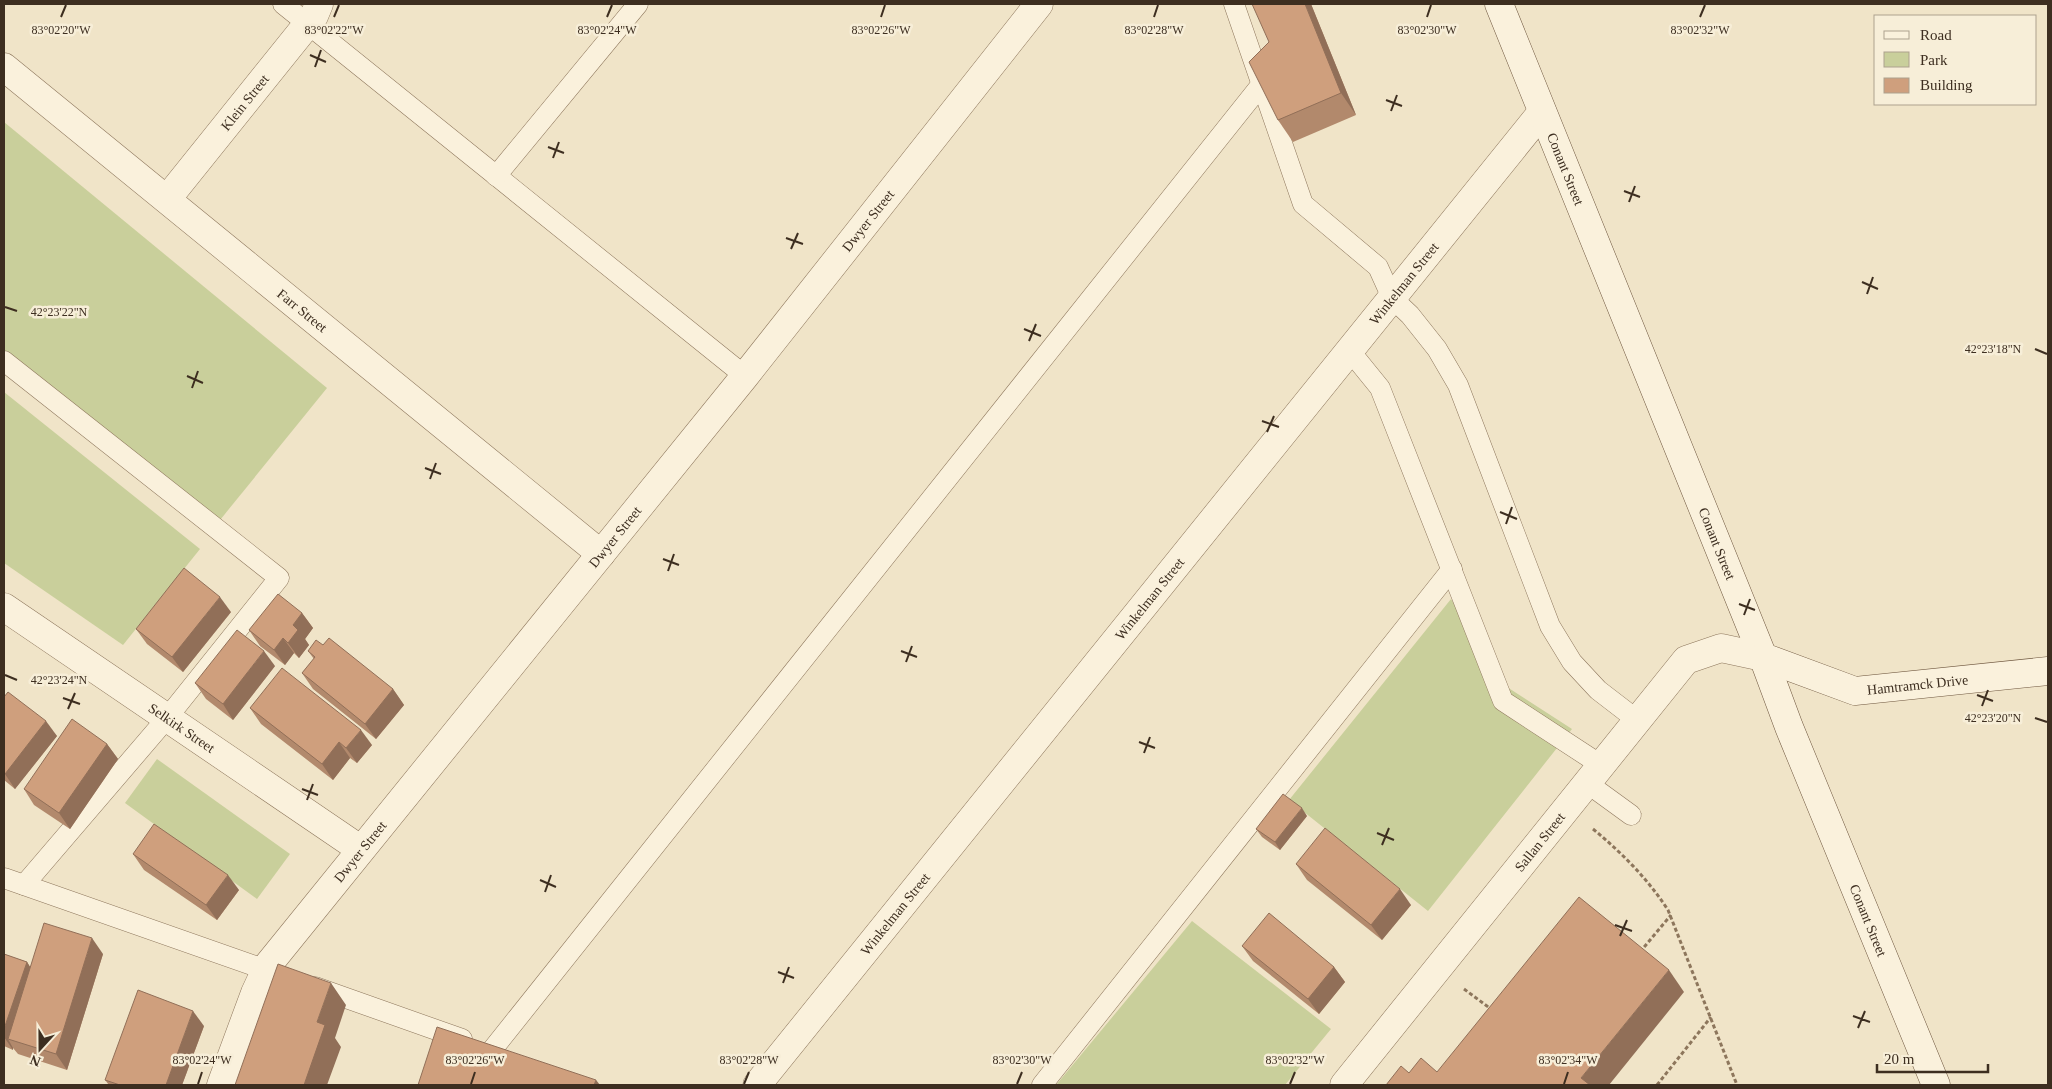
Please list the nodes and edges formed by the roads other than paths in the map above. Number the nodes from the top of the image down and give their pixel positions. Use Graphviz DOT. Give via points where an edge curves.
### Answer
graph roads {
  1 [pos="283,4"];
  2 [pos="638,4"];
  3 [pos="1039,4"];
  4 [pos="1234,4"];
  5 [pos="1499,4"];
  6 [pos="313,14"];
  7 [pos="4,67"];
  8 [pos="1261,85"];
  9 [pos="1542,112"];
  10 [pos="496,176"];
  11 [pos="167,199"];
  12 [pos="1392,298"];
  13 [pos="1350,351"];
  14 [pos="4,361"];
  15 [pos="745,376"];
  16 [pos="601,554"];
  17 [pos="1452,569"];
  18 [pos="4,607"];
  19 [pos="1763,657"];
  20 [pos="2048,671"];
  21 [pos="167,718"];
  22 [pos="1637,720"];
  23 [pos="1594,774"];
  24 [pos="1631,815"];
  25 [pos="360,850"];
  26 [pos="4,878"];
  27 [pos="24,885"];
  28 [pos="266,970"];
  29 [pos="221,1085"];
  30 [pos="757,1085"];
  31 [pos="1042,1085"];
  32 [pos="1344,1085"];
  33 [pos="1936,1085"];
  1 -- 6 [label="lane"];
  2 -- 10 [label="lane"];
  3 -- 15 [label="street, Dwyer Street"];
  4 -- 8 [label="lane"];
  5 -- 9 [label="street, Conant Street"];
  6 -- 10 [label="lane"];
  6 -- 11 [label="street, Klein Street"];
  7 -- 11 [label="street, Farr Street"];
  8 -- 12 [label="lane" via="1302,204 1378,267"];
  8 -- 28 [label="lane" via="501,1053"];
  9 -- 12 [label="street, Winkelman Street"];
  9 -- 19 [label="street, Conant Street"];
  10 -- 15 [label="lane"];
  11 -- 16 [label="street, Farr Street"];
  12 -- 13 [label="street, Winkelman Street"];
  12 -- 22 [label="lane" via="1437,349 1458,385 1550,626 1572,662 1598,690"];
  13 -- 17 [label="lane" via="1380,388"];
  13 -- 30 [label="street, Winkelman Street"];
  14 -- 21 [label="lane" via="279,578"];
  15 -- 16 [label="street, Dwyer Street"];
  16 -- 25 [label="street, Dwyer Street"];
  17 -- 23 [label="lane" via="1503,701"];
  17 -- 31 [label="lane"];
  18 -- 21 [label="street, Selkirk Street"];
  19 -- 20 [label="street, Hamtramck Drive" via="1855,692"];
  19 -- 22 [label="street, Sallan Street" via="1721,648 1686,660"];
  19 -- 33 [label="street, Conant Street"];
  21 -- 25 [label="street, Selkirk Street"];
  21 -- 27 [label="lane"];
  22 -- 23 [label="street, Sallan Street"];
  23 -- 24 [label="lane"];
  23 -- 32 [label="street, Sallan Street"];
  25 -- 28 [label="street, Dwyer Street"];
  26 -- 27 [label="lane"];
  27 -- 28 [label="lane"];
  28 -- 29 [label="street, Dwyer Street"];
}
